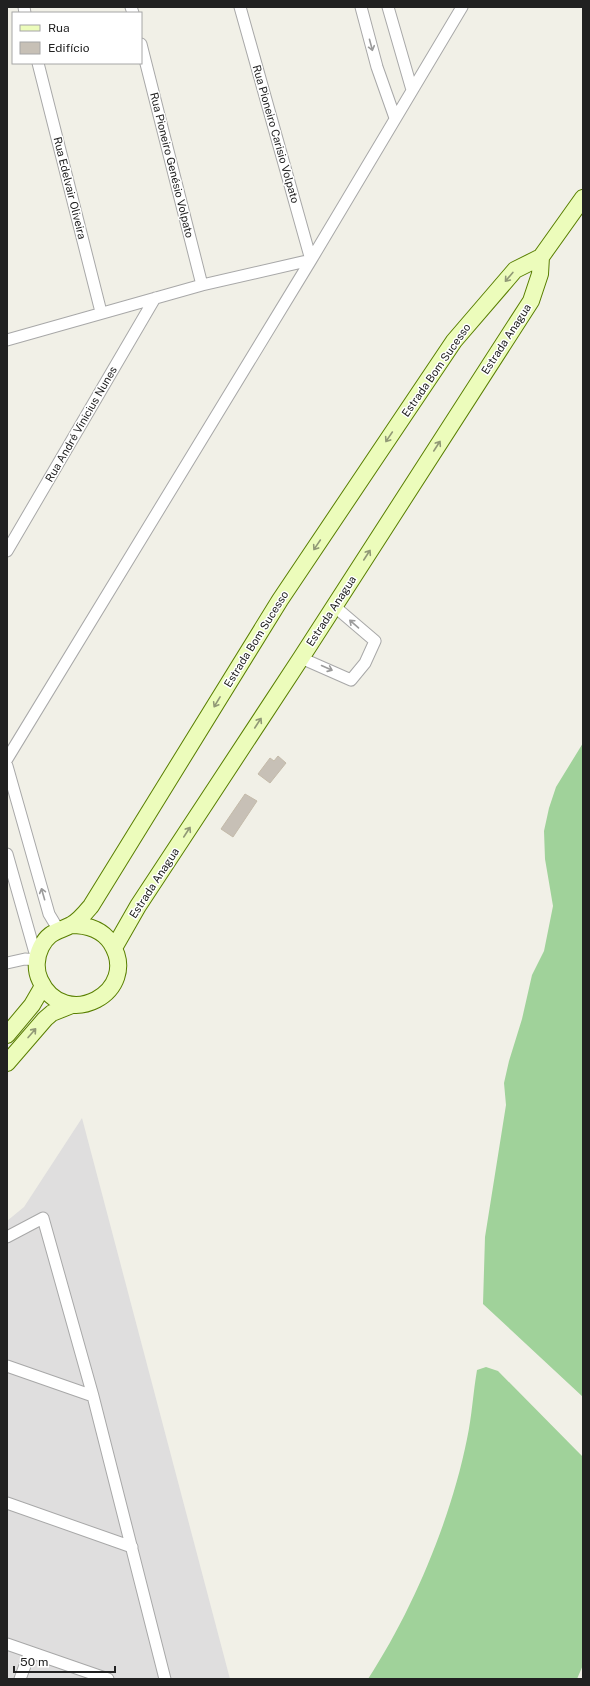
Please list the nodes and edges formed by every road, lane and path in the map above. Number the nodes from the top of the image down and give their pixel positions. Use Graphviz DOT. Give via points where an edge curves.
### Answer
graph roads {
  1 [pos="240,7"];
  2 [pos="361,7"];
  3 [pos="388,7"];
  4 [pos="462,7"];
  5 [pos="142,48"];
  6 [pos="38,64"];
  7 [pos="412,90"];
  8 [pos="395,118"];
  9 [pos="583,198"];
  10 [pos="541,257"];
  11 [pos="311,260"];
  12 [pos="202,285"];
  13 [pos="155,298"];
  14 [pos="101,312"];
  15 [pos="7,340"];
  16 [pos="7,551"];
  17 [pos="334,606"];
  18 [pos="301,658"];
  19 [pos="7,759"];
  20 [pos="7,766"];
  21 [pos="7,854"];
  22 [pos="65,927"];
  23 [pos="114,948"];
  24 [pos="37,960"];
  25 [pos="7,963"];
  26 [pos="43,986"];
  27 [pos="72,1005"];
  28 [pos="7,1035"];
  29 [pos="10,1053"];
  30 [pos="7,1237"];
  31 [pos="7,1366"];
  32 [pos="93,1396"];
  33 [pos="7,1503"];
  34 [pos="132,1547"];
  35 [pos="7,1644"];
  36 [pos="30,1652"];
  37 [pos="20,1679"];
  38 [pos="108,1679"];
  39 [pos="165,1679"];
  1 -- 11 [label="street, Rua Pioneiro Carisio Volpato"];
  2 -- 8 [label="street, one-way" via="377,67"];
  3 -- 7 [label="street"];
  4 -- 7 [label="street"];
  5 -- 12 [label="street, Rua Pioneiro Genésio Volpato"];
  6 -- 14 [label="street, Rua Edelvair Oliveira"];
  7 -- 8 [label="street"];
  8 -- 11 [label="street"];
  9 -- 10 [label="main road, Estrada Anagua"];
  17 -- 10 [label="main road, Estrada Anagua, one-way" via="531,301 540,274"];
  10 -- 22 [label="main road, Estrada Bom Sucesso, one-way" via="515,270 454,341 280,600 91,906"];
  11 -- 12 [label="street"];
  11 -- 19 [label="street"];
  12 -- 13 [label="street"];
  13 -- 14 [label="street"];
  13 -- 16 [label="street, Rua André Vinicius Nunes"];
  14 -- 15 [label="street"];
  17 -- 18 [label="main road, Estrada Anagua"];
  18 -- 17 [label="street, one-way" via="351,680 365,663 375,641"];
  23 -- 18 [label="main road, Estrada Anagua, one-way" via="138,906"];
  22 -- 20 [label="street, one-way" via="49,914"];
  21 -- 24 [label="street"];
  22 -- 23 [label="main road" via="92,927 105,936"];
  22 -- 24 [label="main road, Estrada Bom Sucesso" via="48,937 41,947"];
  23 -- 27 [label="main road" via="118,966 113,985 100,999"];
  24 -- 25 [label="street" via="25,959"];
  24 -- 26 [label="main road"];
  26 -- 27 [label="main road" via="55,999"];
  26 -- 28 [label="main road" via="32,1005"];
  29 -- 27 [label="main road, one-way" via="52,1013"];
  30 -- 32 [label="street" via="43,1218"];
  31 -- 32 [label="street"];
  32 -- 34 [label="street"];
  33 -- 34 [label="street"];
  34 -- 39 [label="street"];
  35 -- 36 [label="street"];
  36 -- 37 [label="street"];
  36 -- 38 [label="street"];
}
